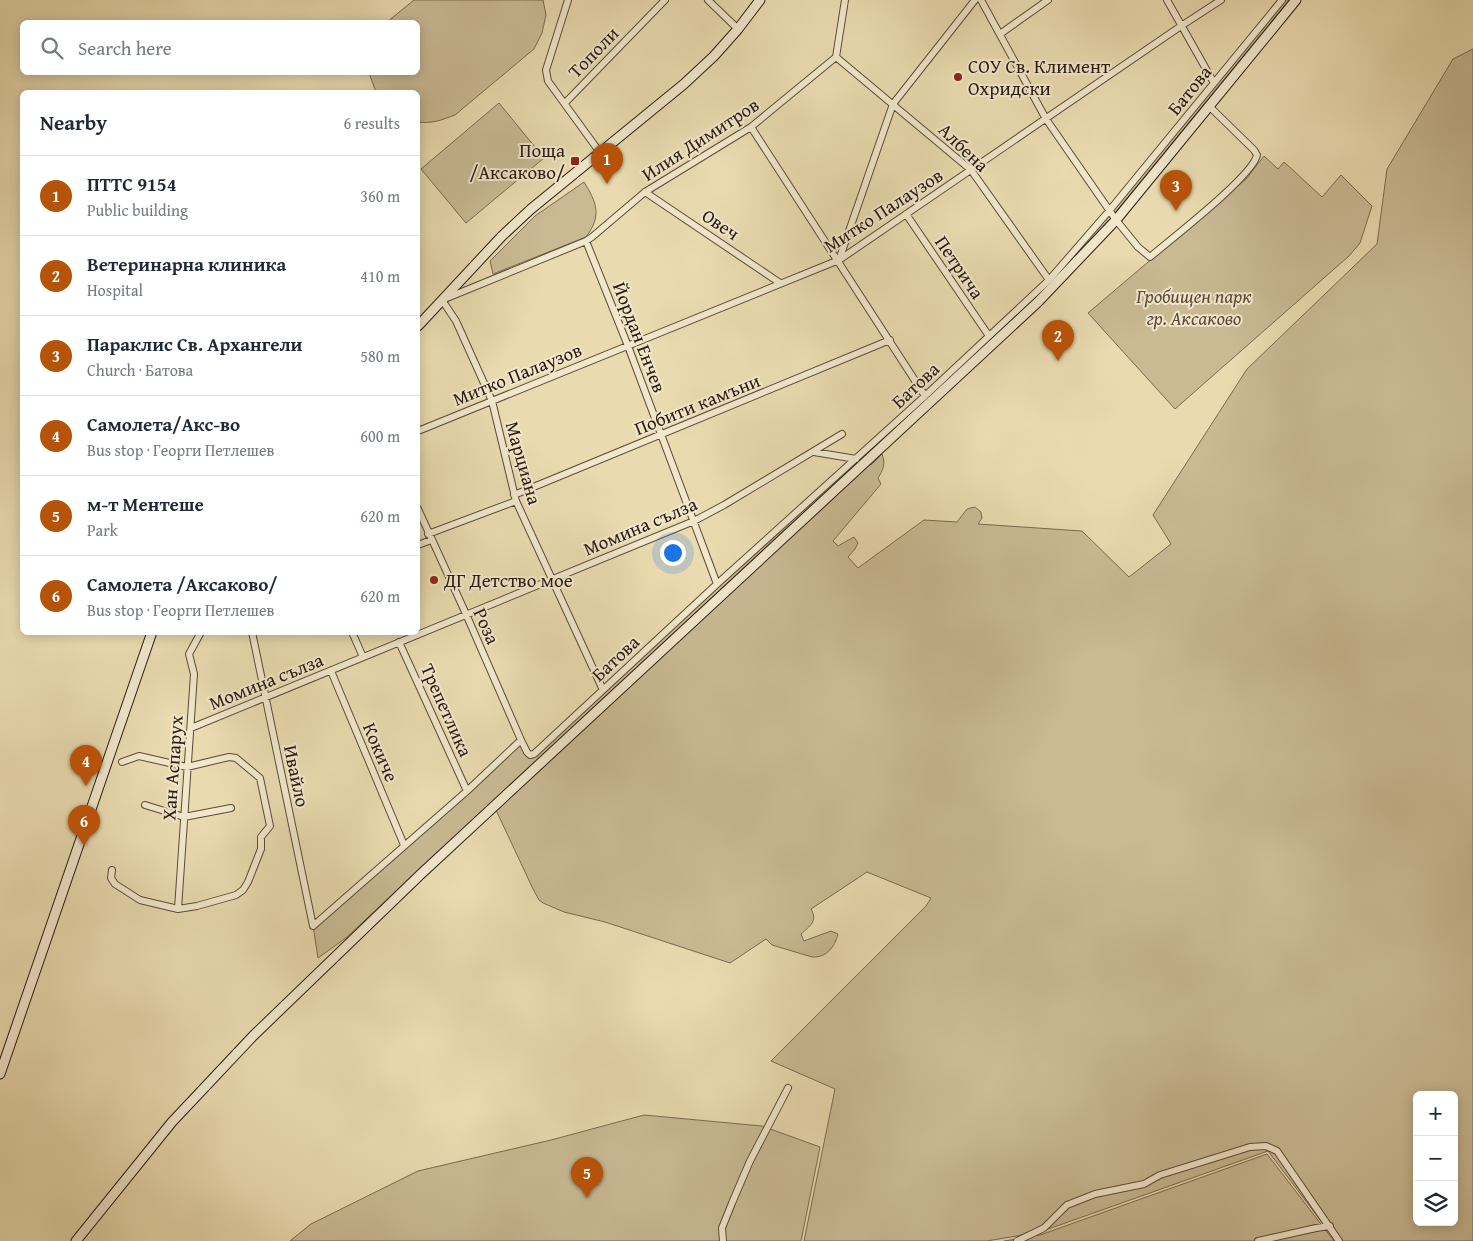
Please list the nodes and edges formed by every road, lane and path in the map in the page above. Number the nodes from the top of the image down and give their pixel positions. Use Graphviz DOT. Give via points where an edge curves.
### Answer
graph roads {
  1 [pos="568,0"];
  2 [pos="665,0"];
  3 [pos="708,0"];
  4 [pos="760,0"];
  5 [pos="845,0"];
  6 [pos="975,0"];
  7 [pos="981,0"];
  8 [pos="1048,0"];
  9 [pos="1166,0"];
  10 [pos="1221,0"];
  11 [pos="1282,0"];
  12 [pos="1296,0"];
  13 [pos="1181,26"];
  14 [pos="738,29"];
  15 [pos="1000,34"];
  16 [pos="836,57"];
  17 [pos="1214,83"];
  18 [pos="565,103"];
  19 [pos="893,104"];
  20 [pos="1210,106"];
  21 [pos="1046,119"];
  22 [pos="751,127"];
  23 [pos="600,154"];
  24 [pos="971,170"];
  25 [pos="645,192"];
  26 [pos="1109,211"];
  27 [pos="906,214"];
  28 [pos="1116,220"];
  29 [pos="586,241"];
  30 [pos="838,260"];
  31 [pos="1048,280"];
  32 [pos="780,283"];
  33 [pos="442,300"];
  34 [pos="420,324"];
  35 [pos="990,336"];
  36 [pos="890,340"];
  37 [pos="628,346"];
  38 [pos="925,396"];
  39 [pos="492,401"];
  40 [pos="420,429"];
  41 [pos="842,434"];
  42 [pos="662,435"];
  43 [pos="814,452"];
  44 [pos="856,459"];
  45 [pos="515,498"];
  46 [pos="420,514"];
  47 [pos="694,521"];
  48 [pos="430,537"];
  49 [pos="420,544"];
  50 [pos="552,580"];
  51 [pos="717,584"];
  52 [pos="466,614"];
  53 [pos="420,633"];
  54 [pos="151,635"];
  55 [pos="199,635"];
  56 [pos="253,635"];
  57 [pos="353,635"];
  58 [pos="416,635"];
  59 [pos="399,642"];
  60 [pos="363,657"];
  61 [pos="331,671"];
  62 [pos="603,690"];
  63 [pos="266,698"];
  64 [pos="190,728"];
  65 [pos="520,740"];
  66 [pos="530,755"];
  67 [pos="122,762"];
  68 [pos="187,767"];
  69 [pos="467,790"];
  70 [pos="145,806"];
  71 [pos="231,808"];
  72 [pos="184,817"];
  73 [pos="404,845"];
  74 [pos="112,870"];
  75 [pos="178,910"];
  76 [pos="0,1074"];
  77 [pos="788,1088"];
  78 [pos="1330,1226"];
  79 [pos="76,1241"];
  80 [pos="723,1241"];
  81 [pos="1017,1241"];
  82 [pos="1258,1241"];
  83 [pos="1339,1241"];
  1 -- 18 [label="street" via="546,70 548,81"];
  2 -- 18 [label="street, Тополи"];
  3 -- 14 [label="street"];
  4 -- 14 [label="main road"];
  5 -- 16 [label="street"];
  6 -- 19 [label="street"];
  7 -- 15 [label="street"];
  8 -- 15 [label="street"];
  9 -- 13 [label="street"];
  10 -- 13 [label="street, Митко Палаузов"];
  11 -- 17 [label="street, Батова"];
  12 -- 20 [label="main road"];
  13 -- 17 [label="street"];
  13 -- 21 [label="street, Митко Палаузов"];
  14 -- 23 [label="main road" via="684,84"];
  15 -- 21 [label="street"];
  16 -- 19 [label="street, Албена"];
  16 -- 22 [label="street, Илия Димитров"];
  17 -- 26 [label="street, Батова"];
  18 -- 23 [label="street"];
  19 -- 24 [label="street, Албена"];
  19 -- 30 [label="street"];
  20 -- 28 [label="main road"];
  20 -- 28 [label="street" via="1254,150 1257,155 1252,166 1150,256 1138,247"];
  21 -- 24 [label="street, Митко Палаузов"];
  21 -- 26 [label="street"];
  22 -- 25 [label="street, Илия Димитров"];
  22 -- 30 [label="street"];
  23 -- 33 [label="main road" via="531,209"];
  24 -- 27 [label="street, Митко Палаузов"];
  24 -- 31 [label="street, Албена"];
  25 -- 29 [label="street, Илия Димитров"];
  25 -- 32 [label="street, Овеч"];
  26 -- 28 [label="street"];
  26 -- 31 [label="street, Батова"];
  27 -- 30 [label="street, Митко Палаузов"];
  27 -- 35 [label="street, Петрича"];
  28 -- 79 [label="main road" via="1038,302 421,874 253,1036 172,1122"];
  29 -- 33 [label="street, Илия Димитров"];
  29 -- 37 [label="street, Йордан Енчев"];
  30 -- 32 [label="street, Митко Палаузов"];
  30 -- 36 [label="street"];
  31 -- 35 [label="street, Батова"];
  32 -- 37 [label="street, Митко Палаузов"];
  33 -- 34 [label="main road"];
  33 -- 39 [label="street, Марциана" via="456,321"];
  35 -- 38 [label="street, Батова"];
  36 -- 38 [label="street"];
  36 -- 42 [label="street, Побити камъни"];
  37 -- 39 [label="street, Митко Палаузов"];
  37 -- 42 [label="street, Йордан Енчев"];
  38 -- 44 [label="street, Батова"];
  39 -- 40 [label="street, Митко Палаузов"];
  39 -- 45 [label="street, Марциана"];
  41 -- 43 [label="street, Момина сълза"];
  42 -- 45 [label="street, Побити камъни"];
  42 -- 47 [label="street, Йордан Енчев"];
  43 -- 44 [label="street"];
  43 -- 47 [label="street, Момина сълза"];
  44 -- 51 [label="street, Батова"];
  45 -- 48 [label="street, Побити камъни"];
  45 -- 50 [label="street, Марциана"];
  46 -- 48 [label="street, Роза"];
  47 -- 50 [label="street, Момина сълза"];
  47 -- 51 [label="street, Йордан Енчев"];
  48 -- 49 [label="street, Побити камъни"];
  48 -- 52 [label="street, Роза"];
  50 -- 52 [label="street, Момина сълза"];
  50 -- 62 [label="street, Марциана"];
  51 -- 62 [label="street, Батова"];
  52 -- 53 [label="street, Момина сълза"];
  52 -- 65 [label="street, Роза"];
  54 -- 76 [label="main road"];
  55 -- 64 [label="street, Хан Аспарух" via="189,654 194,674"];
  56 -- 63 [label="street, Ивайло"];
  57 -- 60 [label="street"];
  58 -- 59 [label="street, Момина сълза"];
  59 -- 60 [label="street, Момина сълза"];
  59 -- 69 [label="street, Трепетлика"];
  60 -- 61 [label="street, Момина сълза"];
  61 -- 63 [label="street, Момина сълза"];
  61 -- 73 [label="street, Кокиче"];
  62 -- 66 [label="street, Батова"];
  63 -- 64 [label="street, Момина сълза"];
  63 -- 73 [label="street, Ивайло" via="313,926"];
  64 -- 68 [label="street, Хан Аспарух"];
  65 -- 66 [label="street, Роза"];
  65 -- 69 [label="street"];
  67 -- 68 [label="street" via="139,756"];
  68 -- 72 [label="street, Хан Аспарух"];
  68 -- 75 [label="street" via="233,757 258,776 262,783 270,826 262,837 261,849 246,886 240,892"];
  69 -- 73 [label="street"];
  70 -- 72 [label="street"];
  71 -- 72 [label="street"];
  72 -- 75 [label="street, Хан Аспарух"];
  74 -- 75 [label="street" via="111,878 115,884 140,900"];
  77 -- 80 [label="street" via="732,1203 722,1228"];
  78 -- 81 [label="street" via="1277,1151 1266,1146 1250,1147 1160,1175 1144,1184 1095,1194 1067,1205 1044,1228"];
  78 -- 82 [label="street"];
  78 -- 83 [label="street"];
}
